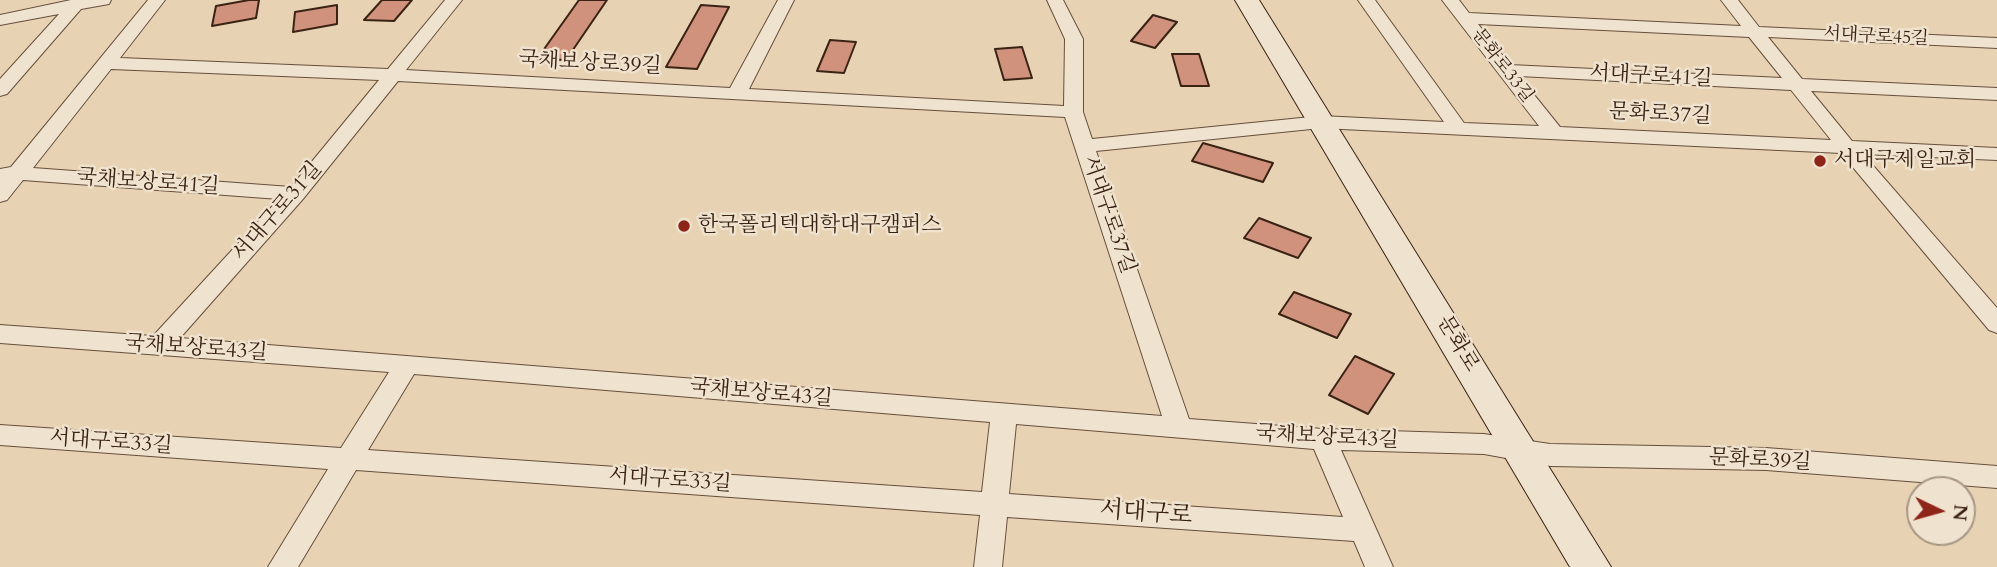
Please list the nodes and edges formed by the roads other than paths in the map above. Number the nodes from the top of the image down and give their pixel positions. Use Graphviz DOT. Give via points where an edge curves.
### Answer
graph roads {
  1 [pos="103,0"];
  2 [pos="158,0"];
  3 [pos="454,0"];
  4 [pos="786,0"];
  5 [pos="1055,0"];
  6 [pos="1247,0"];
  7 [pos="1366,0"];
  8 [pos="1450,0"];
  9 [pos="1729,0"];
  10 [pos="78,2"];
  11 [pos="1465,18"];
  12 [pos="0,20"];
  13 [pos="1754,31"];
  14 [pos="1997,43"];
  15 [pos="104,63"];
  16 [pos="1505,70"];
  17 [pos="393,75"];
  18 [pos="1797,84"];
  19 [pos="0,90"];
  20 [pos="1997,94"];
  21 [pos="736,95"];
  22 [pos="1073,112"];
  23 [pos="1321,122"];
  24 [pos="1458,128"];
  25 [pos="1553,132"];
  26 [pos="1084,146"];
  27 [pos="1846,146"];
  28 [pos="1997,154"];
  29 [pos="9,174"];
  30 [pos="296,194"];
  31 [pos="0,195"];
  32 [pos="1971,293"];
  33 [pos="1997,295"];
  34 [pos="1997,324"];
  35 [pos="0,334"];
  36 [pos="159,346"];
  37 [pos="407,365"];
  38 [pos="1004,414"];
  39 [pos="1179,428"];
  40 [pos="0,435"];
  41 [pos="1323,439"];
  42 [pos="1522,451"];
  43 [pos="348,459"];
  44 [pos="1997,477"];
  45 [pos="992,503"];
  46 [pos="1364,530"];
  47 [pos="282,567"];
  48 [pos="988,567"];
  49 [pos="1379,567"];
  50 [pos="1591,567"];
  1 -- 10 [label="street"];
  2 -- 15 [label="street"];
  3 -- 17 [label="street"];
  4 -- 21 [label="street"];
  5 -- 22 [label="street, 서대구로37길" via="1074,39"];
  6 -- 23 [label="main road, 문화로"];
  7 -- 24 [label="street"];
  8 -- 11 [label="street, 문화로33길"];
  9 -- 13 [label="street"];
  10 -- 12 [label="street"];
  10 -- 19 [label="street"];
  11 -- 13 [label="street"];
  11 -- 16 [label="street, 문화로33길"];
  13 -- 14 [label="street, 서대구로45길"];
  13 -- 18 [label="street"];
  15 -- 17 [label="street, 국채보상로39길"];
  15 -- 29 [label="street"];
  16 -- 18 [label="street, 서대구로41길"];
  16 -- 25 [label="street, 문화로33길"];
  17 -- 21 [label="street, 국채보상로39길"];
  17 -- 30 [label="street, 서대구로31길"];
  18 -- 20 [label="street"];
  18 -- 27 [label="street"];
  21 -- 22 [label="street, 국채보상로39길"];
  22 -- 26 [label="street, 서대구로37길"];
  23 -- 24 [label="street, 문화로37길"];
  23 -- 26 [label="street"];
  23 -- 42 [label="main road, 문화로"];
  24 -- 25 [label="street, 문화로37길"];
  25 -- 27 [label="street, 문화로37길"];
  26 -- 39 [label="street, 서대구로37길"];
  27 -- 28 [label="street, 문화로37길"];
  27 -- 32 [label="street"];
  29 -- 30 [label="street, 국채보상로41길"];
  29 -- 31 [label="street"];
  30 -- 36 [label="street, 서대구로31길"];
  32 -- 33 [label="street"];
  32 -- 34 [label="street"];
  35 -- 36 [label="street, 국채보상로43길"];
  36 -- 37 [label="street, 국채보상로43길"];
  37 -- 38 [label="street, 국채보상로43길"];
  37 -- 43 [label="street"];
  38 -- 39 [label="street, 국채보상로43길"];
  38 -- 45 [label="street"];
  39 -- 41 [label="street, 국채보상로43길"];
  40 -- 43 [label="street, 서대구로33길"];
  41 -- 42 [label="street, 국채보상로43길" via="1485,444"];
  41 -- 46 [label="street"];
  42 -- 44 [label="street, 문화로39길" via="1766,459"];
  42 -- 50 [label="main road, 문화로"];
  43 -- 45 [label="street, 서대구로33길"];
  43 -- 47 [label="street"];
  45 -- 46 [label="street, 서대구로"];
  45 -- 48 [label="street"];
  46 -- 49 [label="street"];
}
